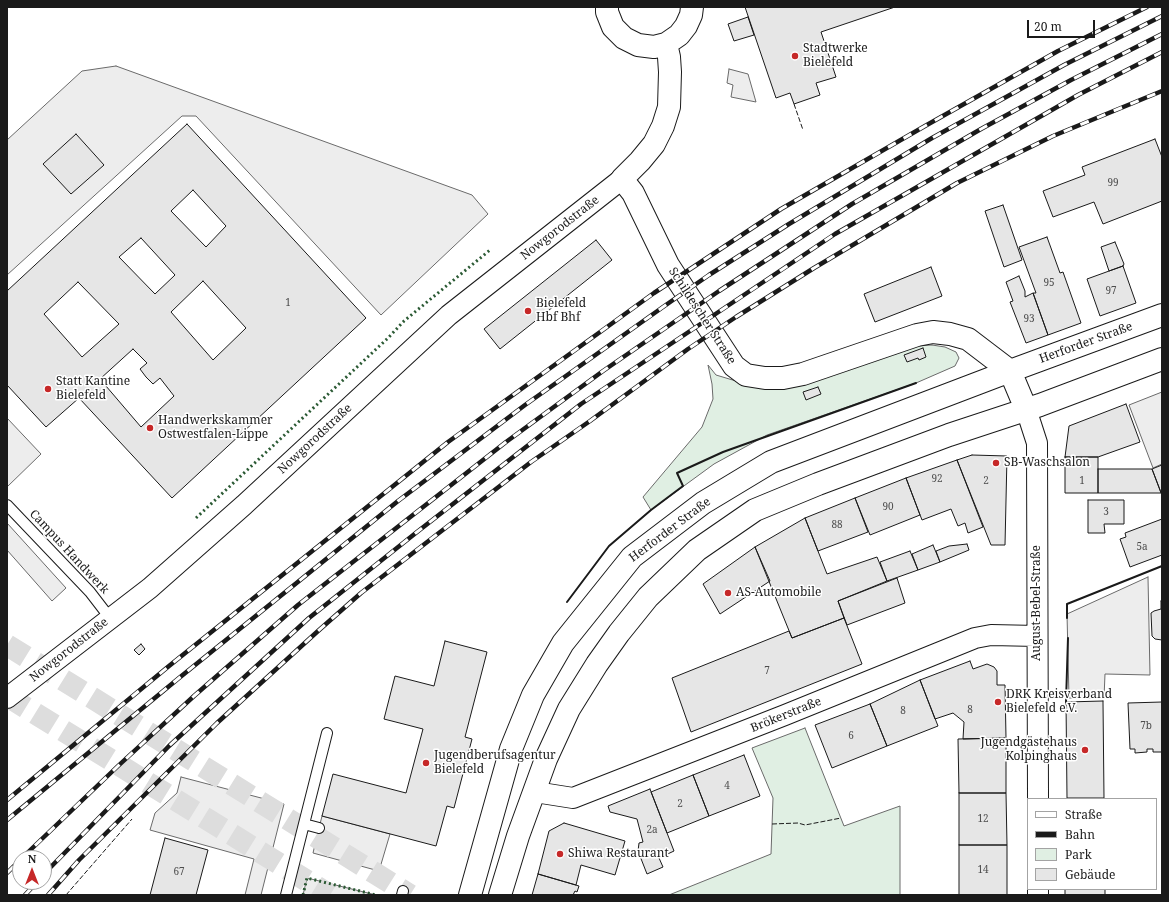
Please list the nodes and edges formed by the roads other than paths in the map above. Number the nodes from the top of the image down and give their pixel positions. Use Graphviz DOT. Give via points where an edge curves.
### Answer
graph roads {
  1 [pos="607,7"];
  2 [pos="692,7"];
  3 [pos="666,44"];
  4 [pos="622,179"];
  5 [pos="1162,315"];
  6 [pos="1162,359"];
  7 [pos="1010,370"];
  8 [pos="1026,409"];
  9 [pos="7,505"];
  10 [pos="110,618"];
  11 [pos="1037,636"];
  12 [pos="7,698"];
  13 [pos="327,733"];
  14 [pos="511,749"];
  15 [pos="535,792"];
  16 [pos="1038,798"];
  17 [pos="304,824"];
  18 [pos="319,828"];
  19 [pos="286,895"];
  20 [pos="470,895"];
  21 [pos="500,895"];
  1 -- 3 [label="street" via="613,27 624,38 638,45"];
  2 -- 3 [label="street" via="686,26 679,35"];
  3 -- 4 [label="street" via="670,92 669,107 663,126 654,144"];
  4 -- 7 [label="street, Schildescher Straße" via="633,193 668,265 734,366 746,375 783,378 804,374 932,332 968,339"];
  4 -- 10 [label="street, Nowgorodstraße" via="449,315 244,505 150,588"];
  5 -- 7 [label="street, Herforder Straße"];
  6 -- 8 [label="street"];
  7 -- 8 [label="street"];
  7 -- 14 [label="street, Herforder Straße" via="771,462 703,503 632,557 563,643 533,695"];
  8 -- 11 [label="street, August-Bebel-Straße" via="1037,443"];
  8 -- 15 [label="street" via="949,435 755,510 697,550 648,597 597,664 569,709 546,759"];
  9 -- 10 [label="lane, Campus Handwerk" via="90,592"];
  10 -- 12 [label="street, Nowgorodstraße"];
  11 -- 15 [label="street, Brökerstraße" via="990,635 974,638 573,798"];
  11 -- 16 [label="street, August-Bebel-Straße"];
  13 -- 17 [label="lane"];
  14 -- 15 [label="street" via="513,772 519,785"];
  14 -- 20 [label="street, Herforder Straße"];
  15 -- 21 [label="street"];
  17 -- 18 [label="lane"];
  17 -- 19 [label="lane"];
}
